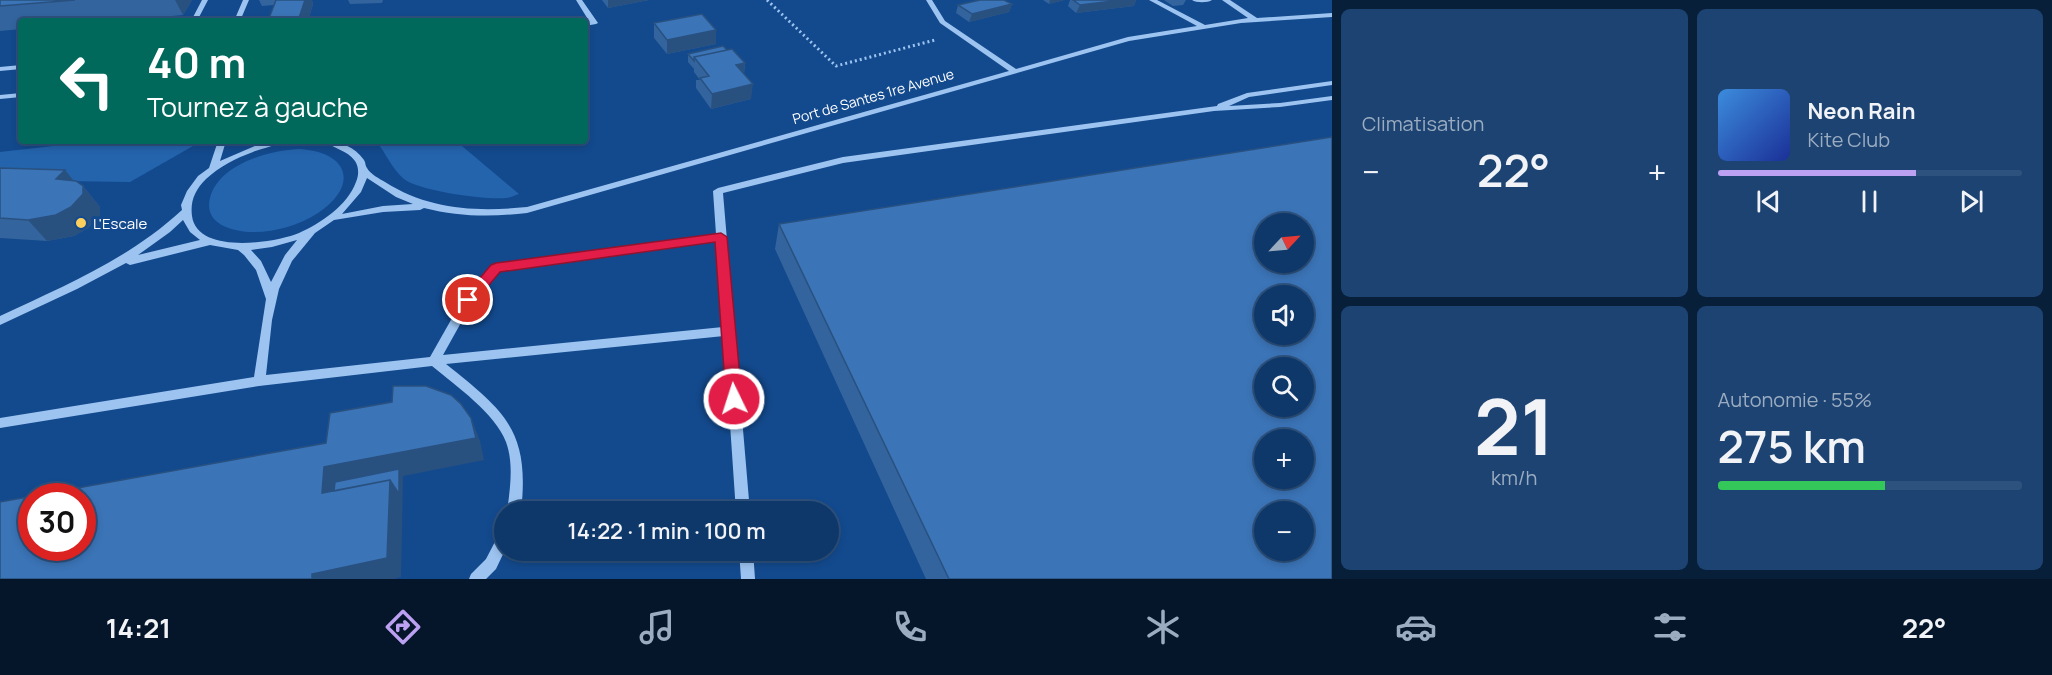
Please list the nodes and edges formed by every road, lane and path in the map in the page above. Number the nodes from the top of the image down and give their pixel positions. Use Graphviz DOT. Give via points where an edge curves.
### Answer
graph roads {
  1 [pos="205,0"];
  2 [pos="246,0"];
  3 [pos="579,0"];
  4 [pos="767,0"];
  5 [pos="929,0"];
  6 [pos="1152,0"];
  7 [pos="1194,0"];
  8 [pos="1209,0"];
  9 [pos="1225,0"];
  10 [pos="1332,15"];
  11 [pos="196,18"];
  12 [pos="238,18"];
  13 [pos="1255,20"];
  14 [pos="588,24"];
  15 [pos="1202,27"];
  16 [pos="959,33"];
  17 [pos="18,67"];
  18 [pos="0,69"];
  19 [pos="1013,70"];
  20 [pos="1332,83"];
  21 [pos="18,95"];
  22 [pos="0,97"];
  23 [pos="1332,98"];
  24 [pos="1214,109"];
  25 [pos="221,144"];
  26 [pos="267,144"];
  27 [pos="336,144"];
  28 [pos="362,169"];
  29 [pos="212,170"];
  30 [pos="426,206"];
  31 [pos="186,212"];
  32 [pos="331,220"];
  33 [pos="313,231"];
  34 [pos="721,237"];
  35 [pos="211,241"];
  36 [pos="241,247"];
  37 [pos="96,273"];
  38 [pos="271,300"];
  39 [pos="0,321"];
  40 [pos="729,331"];
  41 [pos="435,361"];
  42 [pos="259,381"];
  43 [pos="0,423"];
  44 [pos="516,501"];
  45 [pos="741,501"];
  46 [pos="494,558"];
  47 [pos="747,561"];
  48 [pos="476,579"];
  49 [pos="748,579"];
  1 -- 11 [label="street"];
  2 -- 12 [label="street"];
  3 -- 14 [label="street" via="594,23"];
  4 -- 16 [label="path" via="836,66"];
  5 -- 16 [label="street" via="942,22"];
  6 -- 15 [label="street"];
  7 -- 8 [label="street"];
  9 -- 13 [label="street"];
  10 -- 13 [label="street, Port de Santes 1re Avenue"];
  13 -- 15 [label="street, Port de Santes 1re Avenue"];
  15 -- 19 [label="street, Port de Santes 1re Avenue" via="1128,39"];
  16 -- 19 [label="street"];
  17 -- 18 [label="street"];
  19 -- 30 [label="street, Port de Santes 1re Avenue" via="527,210 473,212"];
  20 -- 24 [label="street" via="1247,95"];
  21 -- 22 [label="street"];
  23 -- 24 [label="street"];
  24 -- 34 [label="street" via="843,160 717,191"];
  25 -- 29 [label="street"];
  26 -- 29 [label="street" via="248,149"];
  27 -- 28 [label="street, Port de Santes 1re Avenue" via="349,149"];
  28 -- 30 [label="street, Port de Santes 1re Avenue" via="395,194"];
  28 -- 32 [label="street" via="357,194"];
  29 -- 31 [label="street" via="193,190"];
  30 -- 32 [label="street, Port de Santes 1re Avenue" via="383,209"];
  31 -- 35 [label="street" via="193,229"];
  31 -- 37 [label="street" via="155,240"];
  32 -- 33 [label="street"];
  33 -- 36 [label="street" via="277,243"];
  33 -- 38 [label="street" via="285,263"];
  34 -- 40 [label="street"];
  34 -- 41 [label="street" via="496,268 468,300"];
  35 -- 36 [label="street"];
  35 -- 37 [label="street"];
  36 -- 38 [label="street" via="258,261"];
  37 -- 39 [label="street"];
  38 -- 42 [label="street"];
  40 -- 41 [label="street"];
  40 -- 45 [label="street"];
  41 -- 42 [label="street"];
  41 -- 44 [label="street" via="487,406 511,441 518,484"];
  42 -- 43 [label="street"];
  46 -- 48 [label="street"];
  47 -- 49 [label="street"];
}
